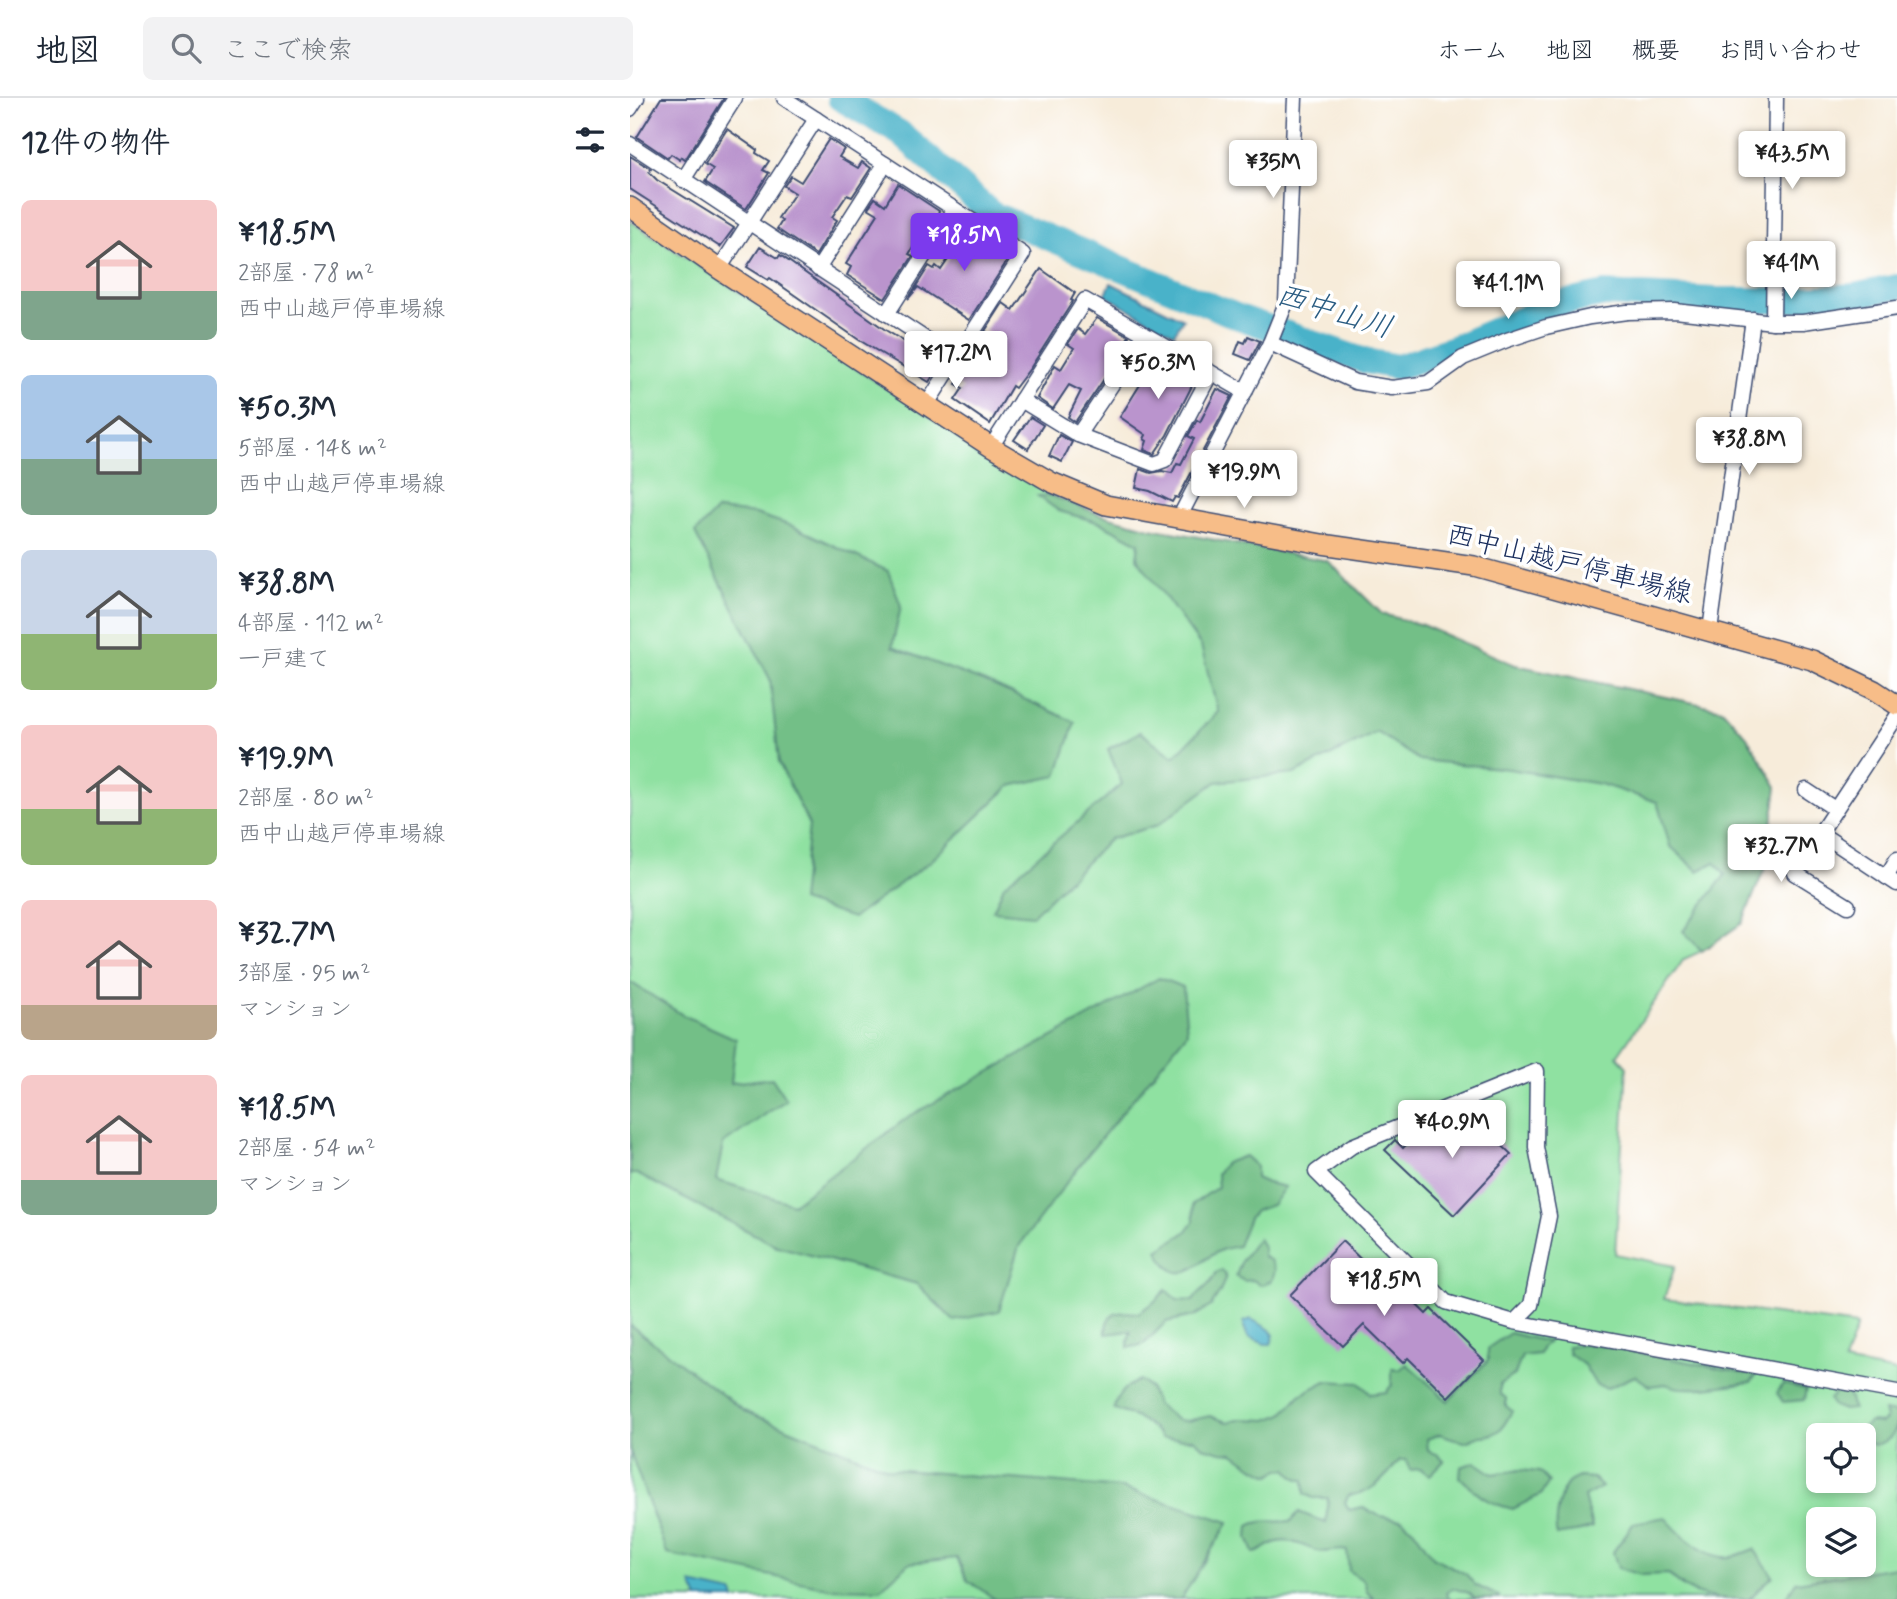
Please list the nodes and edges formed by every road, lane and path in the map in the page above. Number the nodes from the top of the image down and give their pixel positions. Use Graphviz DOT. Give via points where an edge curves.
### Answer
graph roads {
  1 [pos="637,98"];
  2 [pos="735,98"];
  3 [pos="784,98"];
  4 [pos="1295,98"];
  5 [pos="1776,98"];
  6 [pos="630,109"];
  7 [pos="816,119"];
  8 [pos="630,144"];
  9 [pos="885,164"];
  10 [pos="683,180"];
  11 [pos="630,206"];
  12 [pos="954,209"];
  13 [pos="748,224"];
  14 [pos="719,269"];
  15 [pos="818,269"];
  16 [pos="1897,308"];
  17 [pos="887,314"];
  18 [pos="1753,319"];
  19 [pos="1774,321"];
  20 [pos="1145,334"];
  21 [pos="1270,341"];
  22 [pos="956,359"];
  23 [pos="1211,373"];
  24 [pos="1245,392"];
  25 [pos="1021,401"];
  26 [pos="927,404"];
  27 [pos="1078,435"];
  28 [pos="991,447"];
  29 [pos="1179,518"];
  30 [pos="1710,630"];
  31 [pos="1897,705"];
  32 [pos="1897,716"];
  33 [pos="1806,790"];
  34 [pos="1835,809"];
  35 [pos="1820,833"];
  36 [pos="1897,859"];
  37 [pos="1891,881"];
  38 [pos="1848,906"];
  39 [pos="1514,1322"];
  40 [pos="1897,1392"];
  1 -- 6 [label="street"];
  2 -- 10 [label="street"];
  3 -- 7 [label="street"];
  4 -- 21 [label="street" via="1286,303"];
  5 -- 19 [label="street"];
  7 -- 9 [label="street"];
  7 -- 13 [label="street"];
  8 -- 10 [label="street"];
  9 -- 12 [label="street"];
  9 -- 15 [label="street"];
  10 -- 13 [label="street"];
  11 -- 14 [label="main road, 西中山越戸停車場線"];
  12 -- 17 [label="street"];
  12 -- 22 [label="street" via="1023,254"];
  13 -- 14 [label="street"];
  13 -- 15 [label="street"];
  14 -- 26 [label="main road, 西中山越戸停車場線"];
  15 -- 17 [label="street"];
  16 -- 19 [label="street" via="1803,322"];
  17 -- 22 [label="street"];
  18 -- 19 [label="street"];
  18 -- 21 [label="street" via="1675,310 1590,317 1507,340 1463,358 1428,383 1392,388 1355,382"];
  18 -- 30 [label="street"];
  20 -- 23 [label="street"];
  20 -- 25 [label="street" via="1085,300"];
  20 -- 27 [label="street"];
  21 -- 24 [label="street"];
  22 -- 26 [label="street"];
  23 -- 24 [label="street"];
  23 -- 27 [label="street" via="1165,460 1154,464"];
  24 -- 29 [label="street"];
  25 -- 27 [label="street"];
  25 -- 28 [label="street"];
  26 -- 28 [label="main road, 西中山越戸停車場線"];
  28 -- 29 [label="main road, 西中山越戸停車場線" via="1051,482 1106,505"];
  29 -- 30 [label="main road, 西中山越戸停車場線" via="1474,566"];
  30 -- 31 [label="main road, 西中山越戸停車場線" via="1812,660"];
  32 -- 34 [label="street"];
  33 -- 34 [label="street"];
  34 -- 35 [label="street"];
  35 -- 37 [label="street"];
  35 -- 38 [label="street" via="1795,873"];
  36 -- 37 [label="street"];
  39 -- 39 [label="street" via="1446,1303 1316,1172 1352,1146 1537,1071 1536,1147 1549,1216 1531,1305"];
  39 -- 40 [label="street"];
}
